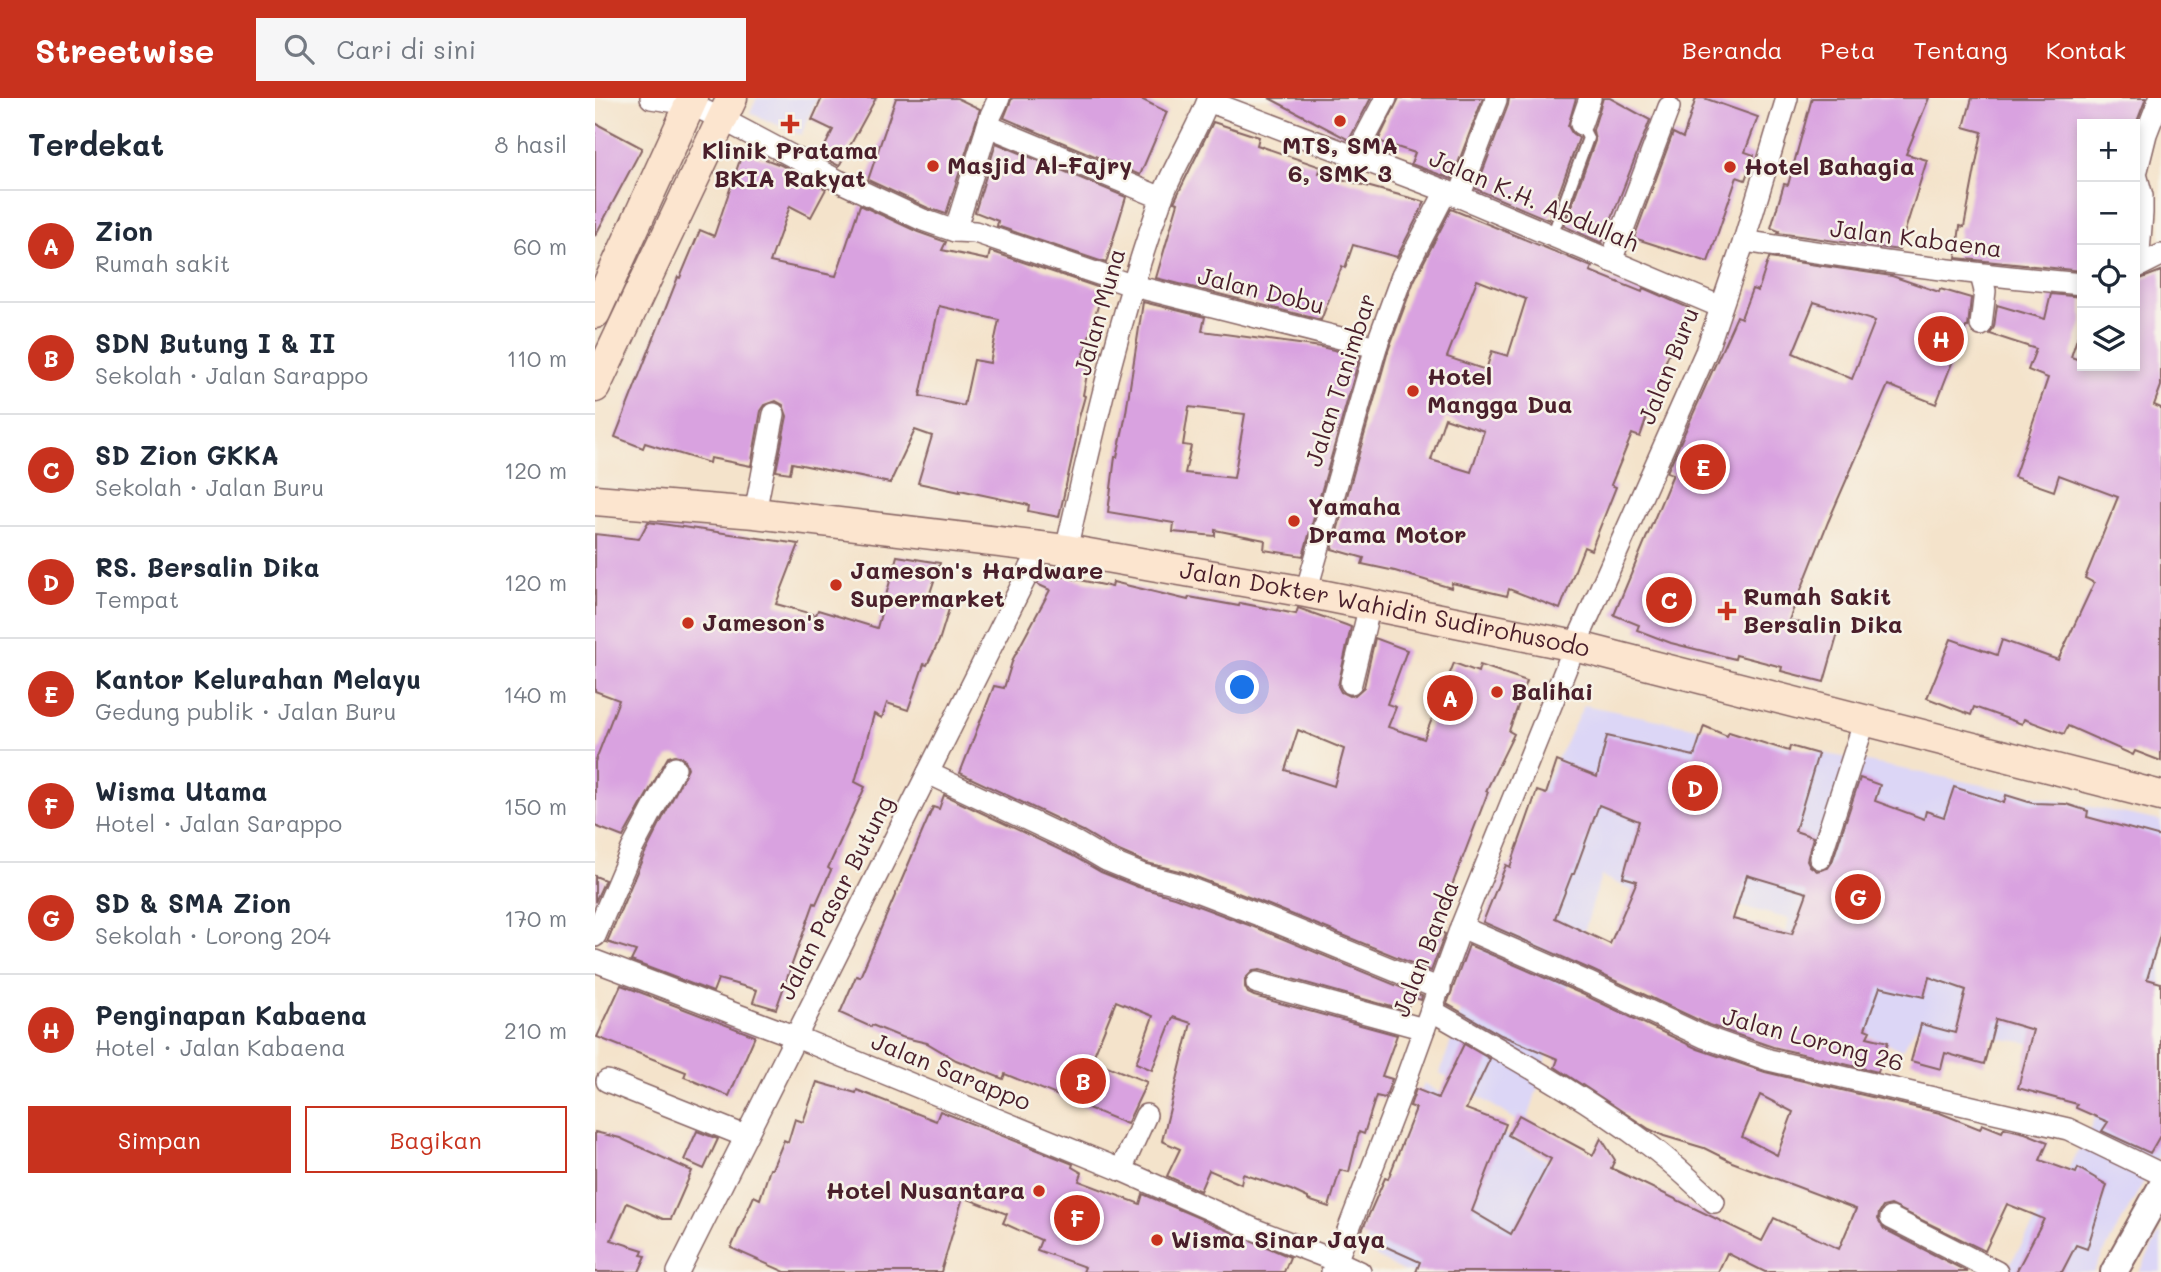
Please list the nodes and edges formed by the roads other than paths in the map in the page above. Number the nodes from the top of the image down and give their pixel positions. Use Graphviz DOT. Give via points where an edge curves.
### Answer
graph roads {
  1 [pos="651,98"];
  2 [pos="999,98"];
  3 [pos="1386,98"];
  4 [pos="1590,98"];
  5 [pos="1787,98"];
  6 [pos="2160,98"];
  7 [pos="1209,99"];
  8 [pos="1496,100"];
  9 [pos="692,101"];
  10 [pos="1669,107"];
  11 [pos="727,108"];
  12 [pos="1581,124"];
  13 [pos="988,126"];
  14 [pos="1355,157"];
  15 [pos="1452,194"];
  16 [pos="1162,198"];
  17 [pos="955,231"];
  18 [pos="1552,236"];
  19 [pos="1744,242"];
  20 [pos="2138,245"];
  21 [pos="2161,255"];
  22 [pos="1611,261"];
  23 [pos="2140,265"];
  24 [pos="1981,275"];
  25 [pos="2077,284"];
  26 [pos="1134,286"];
  27 [pos="1721,307"];
  28 [pos="595,313"];
  29 [pos="1981,325"];
  30 [pos="1375,347"];
  31 [pos="595,387"];
  32 [pos="774,414"];
  33 [pos="595,500"];
  34 [pos="755,513"];
  35 [pos="1053,549"];
  36 [pos="1306,592"];
  37 [pos="1370,605"];
  38 [pos="1575,646"];
  39 [pos="1351,682"];
  40 [pos="1865,720"];
  41 [pos="675,768"];
  42 [pos="928,773"];
  43 [pos="2161,796"];
  44 [pos="1820,858"];
  45 [pos="1461,928"];
  46 [pos="595,936"];
  47 [pos="595,961"];
  48 [pos="1257,983"];
  49 [pos="1440,989"];
  50 [pos="1427,1019"];
  51 [pos="796,1037"];
  52 [pos="607,1081"];
  53 [pos="1146,1115"];
  54 [pos="745,1136"];
  55 [pos="1121,1170"];
  56 [pos="2161,1174"];
  57 [pos="2158,1201"];
  58 [pos="1714,1202"];
  59 [pos="1891,1218"];
  60 [pos="1334,1266"];
  61 [pos="678,1272"];
  62 [pos="1360,1272"];
  63 [pos="1997,1272"];
  64 [pos="2114,1272"];
  1 -- 9 [label="street, Jalan Dobu"];
  2 -- 13 [label="street"];
  3 -- 14 [label="street"];
  4 -- 12 [label="street"];
  5 -- 19 [label="street, Jalan Buru"];
  6 -- 20 [label="street" via="2136,174 2142,195"];
  7 -- 14 [label="street, Jalan K.H. Abdullah"];
  7 -- 16 [label="street, Jalan Muna"];
  8 -- 15 [label="street, Jalan Tanimbar"];
  9 -- 11 [label="street, Jalan Dobu"];
  9 -- 28 [label="main road"];
  10 -- 22 [label="street"];
  11 -- 17 [label="street, Jalan Dobu" via="839,181"];
  11 -- 31 [label="main road"];
  12 -- 18 [label="lane" via="1588,138"];
  13 -- 16 [label="street"];
  13 -- 17 [label="street"];
  14 -- 15 [label="street, Jalan K.H. Abdullah"];
  15 -- 18 [label="street, Jalan K.H. Abdullah"];
  15 -- 30 [label="street, Jalan Tanimbar" via="1402,276"];
  16 -- 26 [label="street, Jalan Muna"];
  17 -- 26 [label="street, Jalan Dobu" via="975,232"];
  18 -- 22 [label="street, Jalan K.H. Abdullah"];
  19 -- 24 [label="street, Jalan Kabaena"];
  19 -- 27 [label="street, Jalan Buru"];
  21 -- 23 [label="street"];
  22 -- 27 [label="street, Jalan K.H. Abdullah"];
  24 -- 25 [label="street, Jalan Kabaena"];
  24 -- 29 [label="street" via="1985,292"];
  26 -- 30 [label="street, Jalan Dobu"];
  26 -- 35 [label="street, Jalan Muna"];
  27 -- 38 [label="street, Jalan Buru" via="1706,352"];
  30 -- 36 [label="street, Jalan Tanimbar"];
  32 -- 34 [label="street"];
  33 -- 34 [label="main road, Jalan Dokter Wahidin Sudirohusodo"];
  34 -- 35 [label="main road, Jalan Dokter Wahidin Sudirohusodo"];
  35 -- 36 [label="main road, Jalan Dokter Wahidin Sudirohusodo"];
  35 -- 42 [label="street, Jalan Pasar Butung"];
  36 -- 37 [label="main road, Jalan Dokter Wahidin Sudirohusodo"];
  37 -- 38 [label="main road, Jalan Dokter Wahidin Sudirohusodo"];
  37 -- 39 [label="street"];
  38 -- 40 [label="main road, Jalan Dokter Wahidin Sudirohusodo"];
  38 -- 45 [label="street, Jalan Banda"];
  40 -- 43 [label="main road, Jalan Dokter Wahidin Sudirohusodo"];
  40 -- 44 [label="street"];
  41 -- 46 [label="street" via="632,849"];
  42 -- 49 [label="street" via="1106,860 1259,915"];
  42 -- 51 [label="street, Jalan Pasar Butung"];
  45 -- 49 [label="street, Jalan Banda"];
  45 -- 56 [label="street, Jalan Lorong 26" via="1704,1037 1769,1060 2068,1129"];
  47 -- 51 [label="street, Jalan Sarappo"];
  48 -- 50 [label="street"];
  49 -- 50 [label="street, Jalan Banda"];
  50 -- 58 [label="street" via="1522,1063 1612,1120 1650,1145"];
  50 -- 60 [label="street, Jalan Banda"];
  51 -- 54 [label="street, Jalan Pasar Butung"];
  51 -- 55 [label="street, Jalan Sarappo"];
  52 -- 54 [label="street"];
  53 -- 55 [label="street"];
  54 -- 61 [label="street, Jalan Pasar Butung"];
  55 -- 60 [label="street, Jalan Sarappo"];
  57 -- 64 [label="street"];
  59 -- 63 [label="street"];
  60 -- 62 [label="street, Jalan Sarappo"];
}
